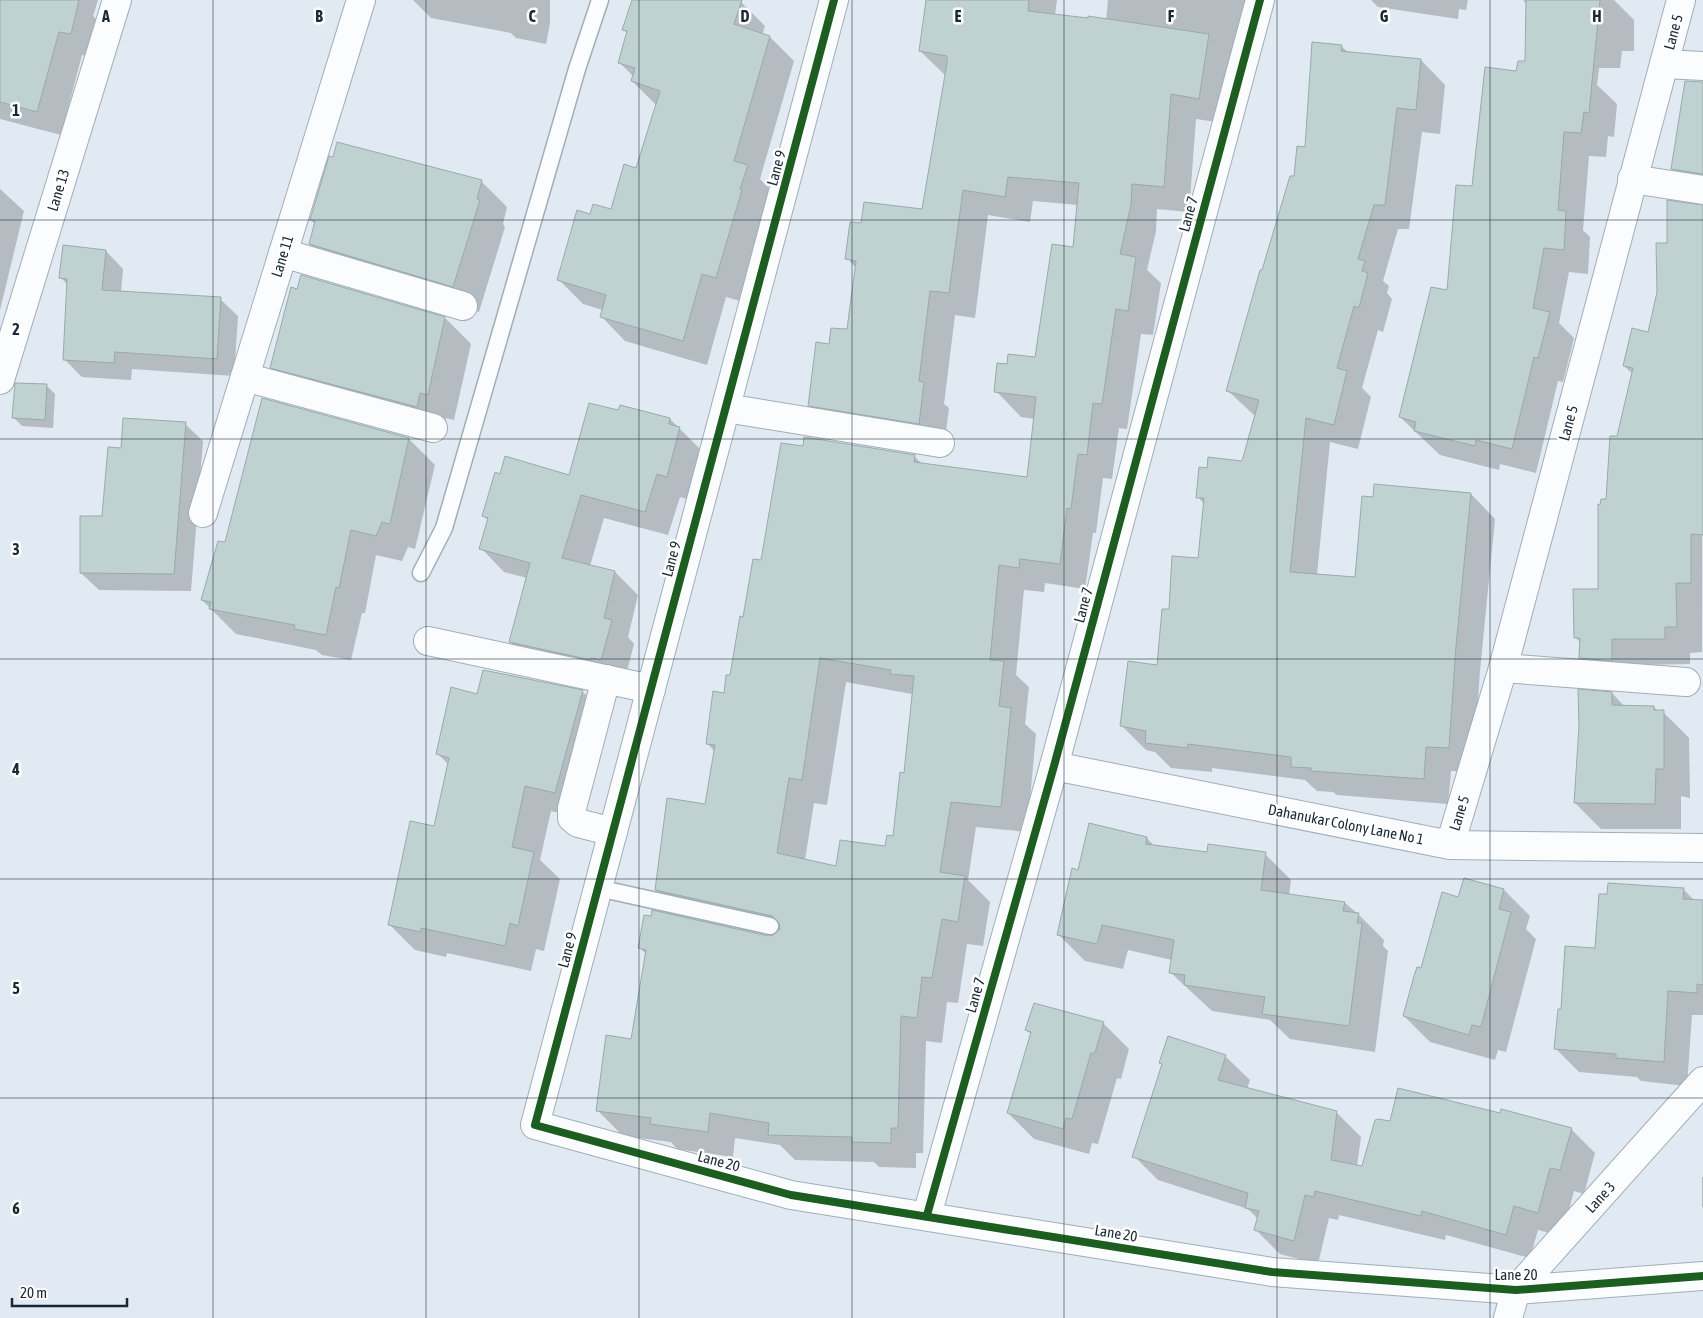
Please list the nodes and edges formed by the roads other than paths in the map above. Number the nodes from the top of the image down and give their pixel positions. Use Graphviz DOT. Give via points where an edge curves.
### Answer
graph roads {
  1 [pos="117,0"];
  2 [pos="361,0"];
  3 [pos="600,0"];
  4 [pos="834,0"];
  5 [pos="1260,0"];
  6 [pos="1681,0"];
  7 [pos="1664,64"];
  8 [pos="1703,66"];
  9 [pos="1632,179"];
  10 [pos="1703,190"];
  11 [pos="283,253"];
  12 [pos="464,306"];
  13 [pos="245,377"];
  14 [pos="0,380"];
  15 [pos="726,408"];
  16 [pos="433,428"];
  17 [pos="940,443"];
  18 [pos="203,513"];
  19 [pos="421,573"];
  20 [pos="428,640"];
  21 [pos="1503,668"];
  22 [pos="606,679"];
  23 [pos="1686,682"];
  24 [pos="651,689"];
  25 [pos="1054,766"];
  26 [pos="613,832"];
  27 [pos="1450,845"];
  28 [pos="1703,848"];
  29 [pos="598,888"];
  30 [pos="770,926"];
  31 [pos="1703,1082"];
  32 [pos="535,1125"];
  33 [pos="927,1215"];
  34 [pos="1703,1276"];
  35 [pos="1516,1290"];
  36 [pos="1508,1318"];
  1 -- 14 [label="street, Lane 13"];
  2 -- 11 [label="street, Lane 11"];
  3 -- 19 [label="lane" via="577,69 444,528"];
  4 -- 15 [label="street, Lane 9"];
  5 -- 25 [label="street, Lane 7"];
  6 -- 7 [label="street, Lane 5"];
  7 -- 8 [label="street"];
  7 -- 9 [label="street, Lane 5"];
  9 -- 10 [label="street"];
  9 -- 21 [label="street, Lane 5"];
  11 -- 12 [label="street"];
  11 -- 13 [label="street, Lane 11"];
  13 -- 16 [label="street"];
  13 -- 18 [label="street, Lane 11"];
  15 -- 17 [label="street"];
  15 -- 24 [label="street, Lane 9"];
  20 -- 22 [label="street"];
  21 -- 23 [label="street"];
  21 -- 27 [label="street, Lane 5"];
  22 -- 24 [label="street"];
  22 -- 26 [label="street" via="572,818 578,823"];
  24 -- 26 [label="street, Lane 9"];
  25 -- 27 [label="street, Dahanukar Colony Lane No 1"];
  25 -- 33 [label="street, Lane 7"];
  26 -- 29 [label="street, Lane 9"];
  27 -- 28 [label="street, Dahanukar Colony Lane No 1"];
  29 -- 30 [label="lane"];
  29 -- 32 [label="street, Lane 9"];
  31 -- 35 [label="street, Lane 3"];
  32 -- 33 [label="street, Lane 20" via="792,1195"];
  33 -- 35 [label="street, Lane 20" via="1272,1272"];
  34 -- 35 [label="street, Lane 20"];
  35 -- 36 [label="street, Lane 3"];
}
